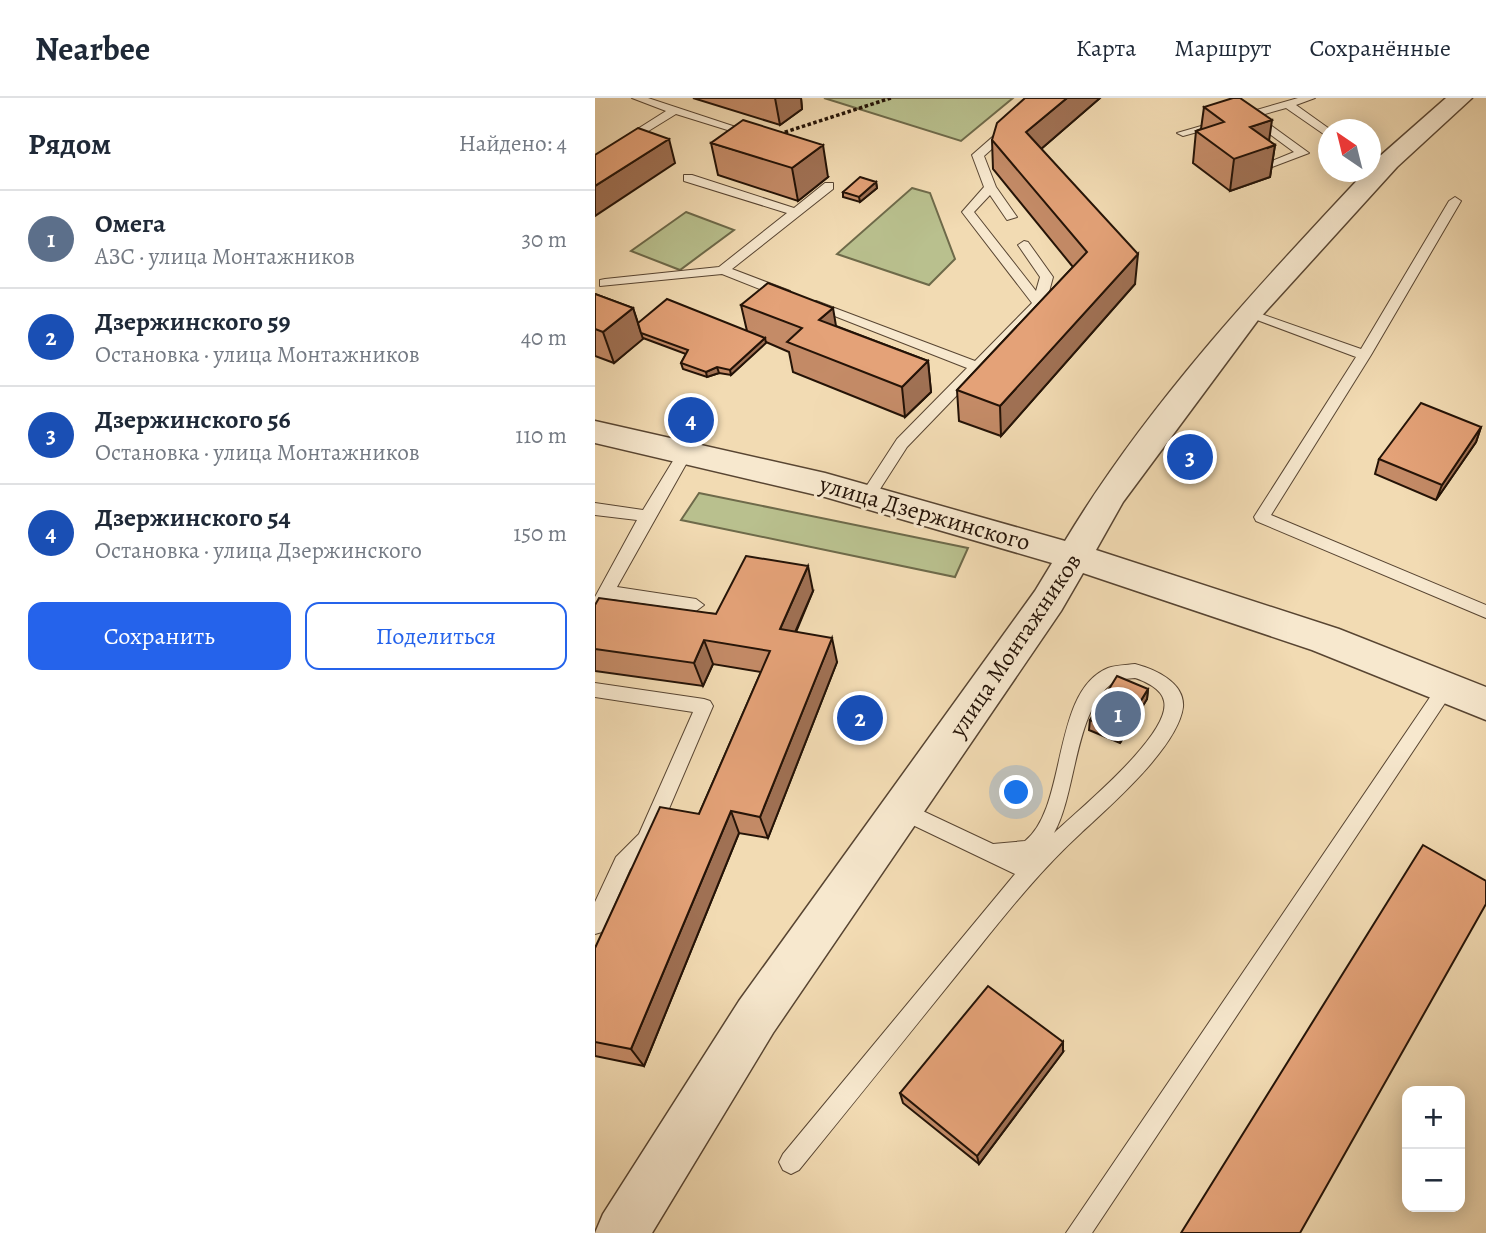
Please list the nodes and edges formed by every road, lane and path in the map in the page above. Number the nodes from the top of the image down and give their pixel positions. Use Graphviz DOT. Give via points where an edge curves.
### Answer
graph roads {
  1 [pos="637,98"];
  2 [pos="891,98"];
  3 [pos="1044,98"];
  4 [pos="1310,98"];
  5 [pos="1460,98"];
  6 [pos="1287,104"];
  7 [pos="674,110"];
  8 [pos="1250,115"];
  9 [pos="1318,126"];
  10 [pos="1183,133"];
  11 [pos="766,139"];
  12 [pos="1381,157"];
  13 [pos="595,161"];
  14 [pos="1268,165"];
  15 [pos="688,178"];
  16 [pos="1360,182"];
  17 [pos="829,186"];
  18 [pos="990,187"];
  19 [pos="1455,201"];
  20 [pos="795,212"];
  21 [pos="1011,217"];
  22 [pos="1024,245"];
  23 [pos="723,270"];
  24 [pos="605,284"];
  25 [pos="1039,303"];
  26 [pos="1248,314"];
  27 [pos="1364,355"];
  28 [pos="978,367"];
  29 [pos="595,432"];
  30 [pos="687,450"];
  31 [pos="868,496"];
  32 [pos="595,509"];
  33 [pos="646,516"];
  34 [pos="1075,557"];
  35 [pos="607,592"];
  36 [pos="697,604"];
  37 [pos="1486,612"];
  38 [pos="595,614"];
  39 [pos="1447,686"];
  40 [pos="595,690"];
  41 [pos="1486,704"];
  42 [pos="903,811"];
  43 [pos="991,853"];
  44 [pos="1029,871"];
  45 [pos="595,925"];
  46 [pos="792,1162"];
  47 [pos="622,1233"];
  48 [pos="1078,1233"];
  1 -- 7 [label="lane"];
  2 -- 11 [label="path"];
  3 -- 18 [label="lane" via="978,155"];
  4 -- 6 [label="lane"];
  5 -- 12 [label="street, улица Монтажников"];
  6 -- 8 [label="lane"];
  6 -- 9 [label="lane"];
  7 -- 11 [label="lane"];
  7 -- 13 [label="lane"];
  8 -- 10 [label="lane"];
  8 -- 14 [label="lane" via="1303,153"];
  15 -- 20 [label="lane"];
  16 -- 26 [label="street, улица Монтажников"];
  17 -- 20 [label="lane"];
  18 -- 21 [label="lane"];
  18 -- 25 [label="lane" via="968,212"];
  19 -- 27 [label="lane"];
  20 -- 23 [label="lane"];
  22 -- 25 [label="lane" via="1047,277"];
  23 -- 24 [label="lane"];
  23 -- 28 [label="lane"];
  25 -- 28 [label="lane"];
  26 -- 27 [label="lane"];
  26 -- 34 [label="street, улица Монтажников" via="1110,495"];
  27 -- 37 [label="lane" via="1262,517"];
  28 -- 31 [label="lane" via="902,443"];
  29 -- 30 [label="street, улица Дзержинского"];
  30 -- 31 [label="street, улица Дзержинского"];
  30 -- 33 [label="lane"];
  31 -- 34 [label="street, улица Дзержинского"];
  32 -- 33 [label="lane"];
  33 -- 35 [label="lane"];
  34 -- 39 [label="street, улица Дзержинского"];
  34 -- 42 [label="street, улица Монтажников"];
  35 -- 36 [label="lane"];
  35 -- 38 [label="lane"];
  39 -- 41 [label="street, улица Дзержинского"];
  39 -- 48 [label="lane"];
  40 -- 45 [label="lane" via="704,706 646,840 623,863"];
  42 -- 43 [label="lane"];
  42 -- 47 [label="street, улица Монтажников" via="755,1017"];
  43 -- 44 [label="lane"];
  43 -- 44 [label="lane" via="1022,852 1044,834 1071,741 1094,686 1122,670 1157,680 1170,692 1174,704 1171,717 1133,772"];
  44 -- 46 [label="lane"];
}
